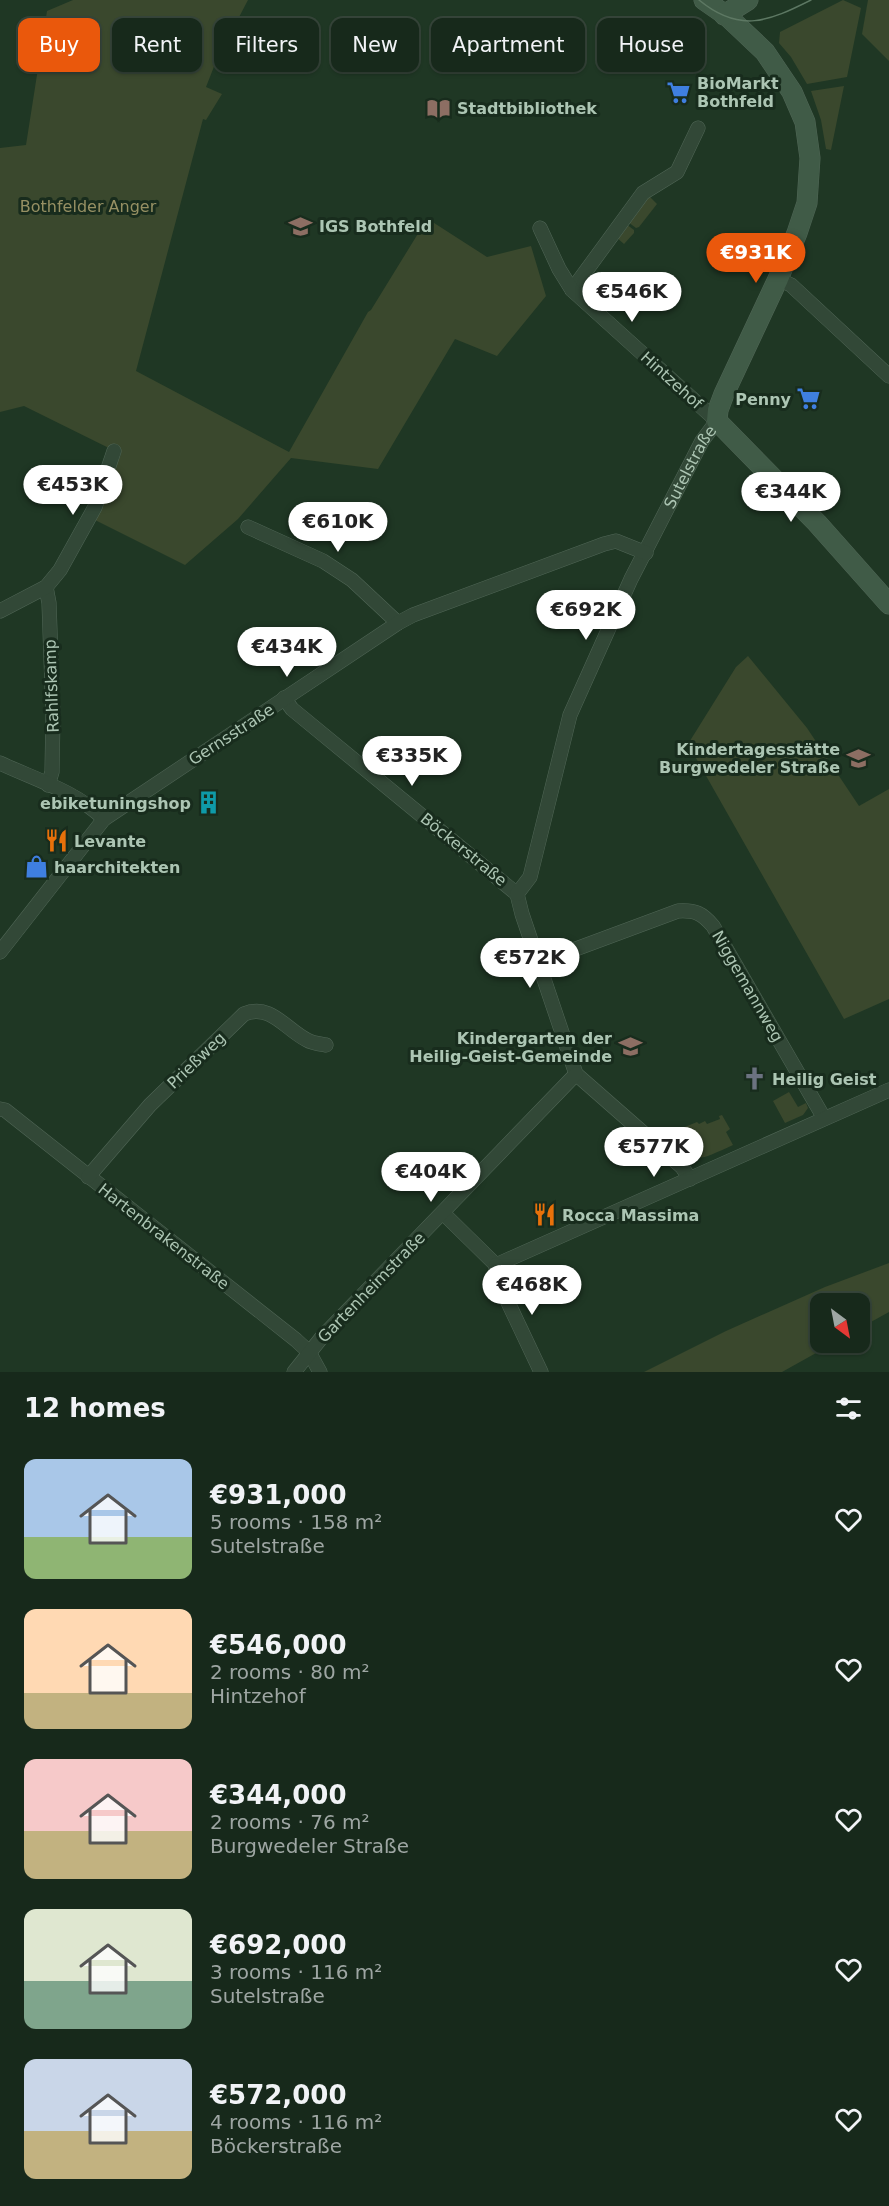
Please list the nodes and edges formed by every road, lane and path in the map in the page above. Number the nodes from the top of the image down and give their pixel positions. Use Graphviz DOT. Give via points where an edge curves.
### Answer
graph roads {
  1 [pos="704,0"];
  2 [pos="748,0"];
  3 [pos="724,15"];
  4 [pos="698,128"];
  5 [pos="540,228"];
  6 [pos="778,279"];
  7 [pos="573,290"];
  8 [pos="889,376"];
  9 [pos="717,421"];
  10 [pos="114,451"];
  11 [pos="248,527"];
  12 [pos="646,553"];
  13 [pos="46,587"];
  14 [pos="889,604"];
  15 [pos="0,611"];
  16 [pos="398,623"];
  17 [pos="284,698"];
  18 [pos="0,763"];
  19 [pos="48,785"];
  20 [pos="104,819"];
  21 [pos="517,894"];
  22 [pos="0,952"];
  23 [pos="538,963"];
  24 [pos="326,1045"];
  25 [pos="576,1074"];
  26 [pos="889,1090"];
  27 [pos="0,1109"];
  28 [pos="824,1118"];
  29 [pos="88,1177"];
  30 [pos="690,1179"];
  31 [pos="443,1213"];
  32 [pos="496,1265"];
  33 [pos="309,1352"];
  34 [pos="294,1372"];
  35 [pos="320,1372"];
  36 [pos="541,1372"];
  1 -- 3 [label="main road, Sutelstraße"];
  2 -- 3 [label="main road"];
  3 -- 6 [label="main road, Sutelstraße" via="765,52 792,92 805,122 810,158 807,202"];
  4 -- 7 [label="street" via="677,172 643,193"];
  5 -- 7 [label="street, Hintzehof"];
  6 -- 8 [label="street" via="791,285"];
  6 -- 9 [label="main road, Sutelstraße" via="724,394"];
  7 -- 9 [label="street, Hintzehof"];
  9 -- 12 [label="street, Sutelstraße" via="702,441"];
  9 -- 14 [label="main road" via="817,523"];
  10 -- 13 [label="street" via="96,507"];
  11 -- 16 [label="street" via="322,561 352,580"];
  12 -- 16 [label="street, Gernsstraße" via="616,540"];
  12 -- 21 [label="street, Sutelstraße" via="630,579 570,715 530,877"];
  13 -- 15 [label="street"];
  13 -- 19 [label="street, Rahlfskamp" via="53,715 52,772"];
  16 -- 17 [label="street, Gernsstraße"];
  17 -- 20 [label="street, Gernsstraße"];
  17 -- 21 [label="street, Böckerstraße" via="292,709"];
  18 -- 19 [label="street"];
  19 -- 20 [label="street" via="94,808"];
  20 -- 22 [label="street, Gernsstraße"];
  21 -- 23 [label="street, Böckerstraße"];
  23 -- 25 [label="street, Böckerstraße"];
  23 -- 28 [label="street, Niggemannweg" via="678,911 693,910 705,916"];
  24 -- 29 [label="street, Prießweg" via="309,1042 269,1013 256,1010 244,1014 150,1105"];
  25 -- 30 [label="street, Böckerstraße" via="682,1167"];
  25 -- 31 [label="street, Gartenheimstraße"];
  26 -- 28 [label="street"];
  27 -- 29 [label="street, Hartenbrakenstraße"];
  28 -- 30 [label="street"];
  29 -- 33 [label="street, Hartenbrakenstraße"];
  30 -- 32 [label="street"];
  31 -- 32 [label="street"];
  31 -- 33 [label="street, Gartenheimstraße"];
  32 -- 36 [label="street" via="496,1277"];
  33 -- 34 [label="street, Gartenheimstraße"];
  33 -- 35 [label="street, Hartenbrakenstraße"];
}
